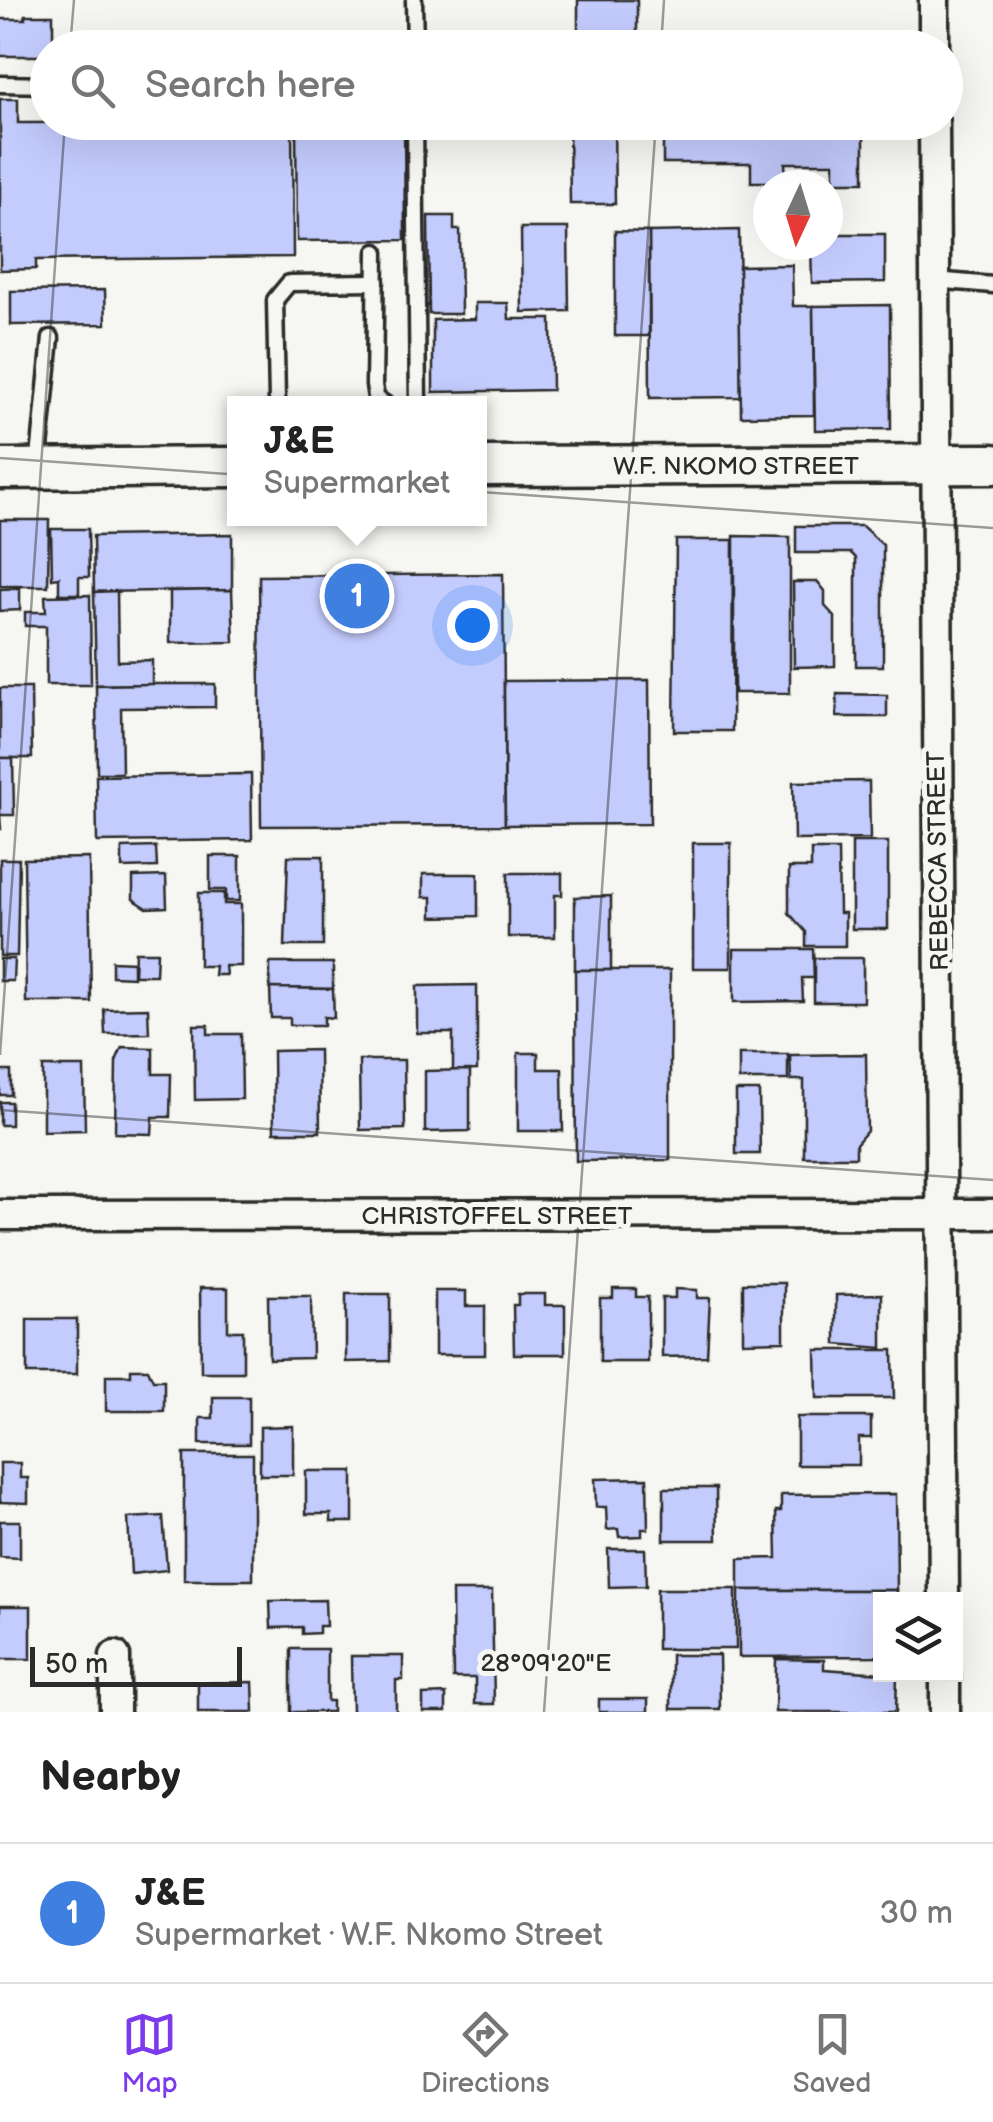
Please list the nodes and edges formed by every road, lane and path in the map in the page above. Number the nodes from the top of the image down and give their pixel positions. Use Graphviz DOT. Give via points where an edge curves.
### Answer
graph roads {
  1 [pos="414,0"];
  2 [pos="934,0"];
  3 [pos="415,30"];
  4 [pos="934,30"];
  5 [pos="0,84"];
  6 [pos="30,85"];
  7 [pos="416,140"];
  8 [pos="934,140"];
  9 [pos="376,252"];
  10 [pos="934,280"];
  11 [pos="376,282"];
  12 [pos="993,285"];
  13 [pos="51,338"];
  14 [pos="277,396"];
  15 [pos="376,396"];
  16 [pos="418,396"];
  17 [pos="933,464"];
  18 [pos="993,464"];
  19 [pos="487,466"];
  20 [pos="227,467"];
  21 [pos="38,468"];
  22 [pos="0,469"];
  23 [pos="941,1214"];
  24 [pos="993,1214"];
  25 [pos="0,1215"];
  26 [pos="944,1592"];
  27 [pos="116,1656"];
  28 [pos="944,1682"];
  29 [pos="115,1712"];
  30 [pos="945,1712"];
  1 -- 3 [label="lane"];
  2 -- 4 [label="street"];
  5 -- 6 [label="lane"];
  7 -- 16 [label="lane"];
  8 -- 10 [label="street, REBECCA STREET"];
  9 -- 11 [label="lane"];
  10 -- 12 [label="lane"];
  10 -- 17 [label="street, REBECCA STREET"];
  11 -- 14 [label="lane" via="280,288"];
  11 -- 15 [label="lane"];
  13 -- 21 [label="lane"];
  17 -- 18 [label="main road, W.F. NKOMO STREET"];
  17 -- 19 [label="main road, W.F. NKOMO STREET"];
  17 -- 23 [label="street, REBECCA STREET"];
  20 -- 21 [label="main road"];
  21 -- 22 [label="main road"];
  23 -- 24 [label="street, CHRISTOFFEL STREET"];
  23 -- 25 [label="street, CHRISTOFFEL STREET"];
  23 -- 26 [label="street, REBECCA STREET"];
  27 -- 29 [label="street"];
  28 -- 30 [label="street"];
}
